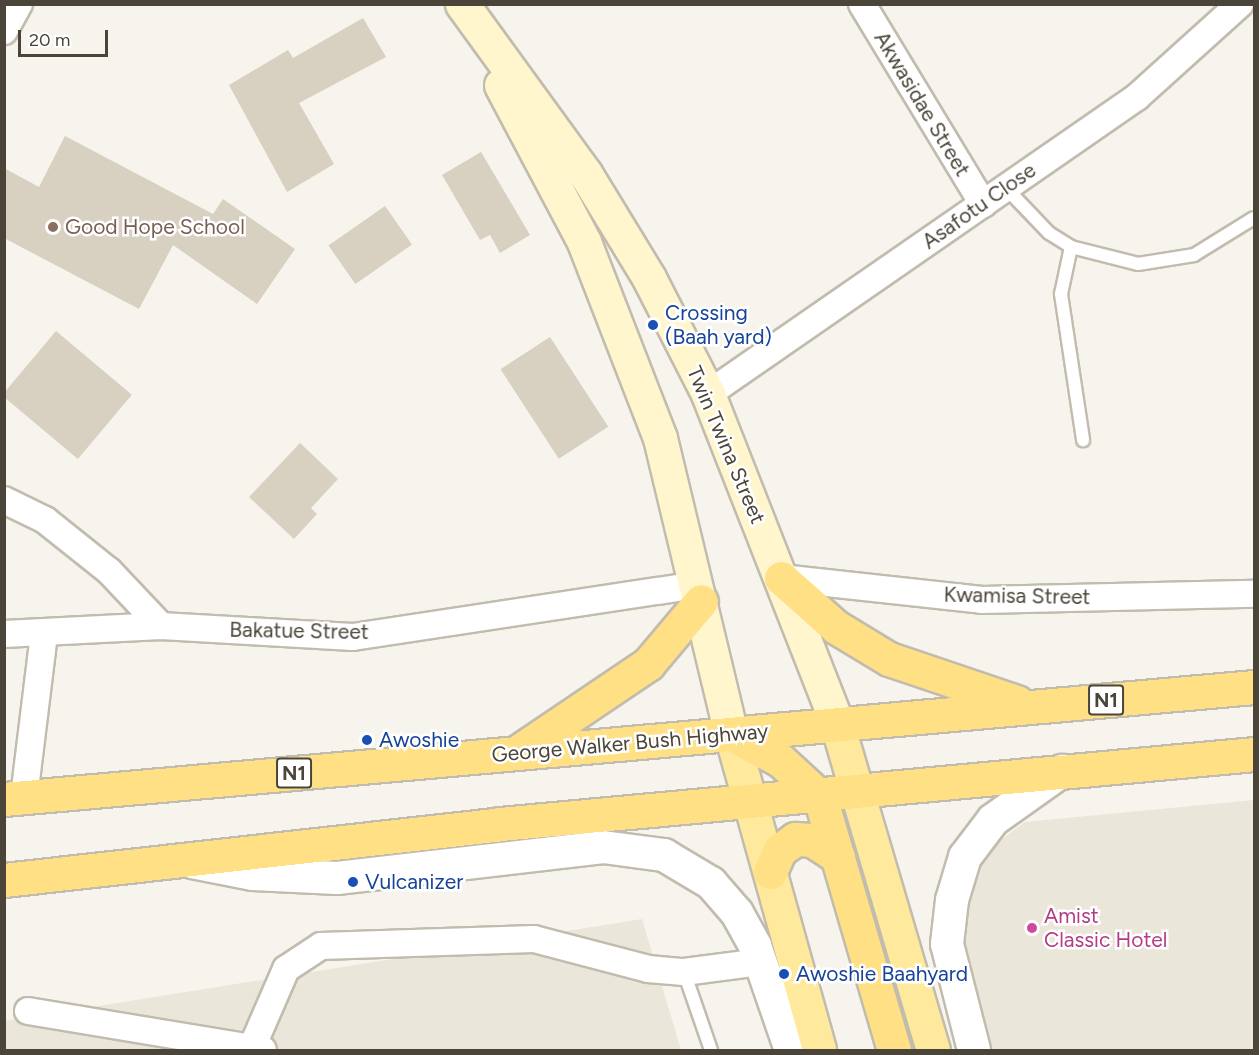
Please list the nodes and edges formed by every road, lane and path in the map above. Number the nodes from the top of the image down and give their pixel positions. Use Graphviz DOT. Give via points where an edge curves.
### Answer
graph roads {
  1 [pos="20,4"];
  2 [pos="457,4"];
  3 [pos="462,4"];
  4 [pos="862,4"];
  5 [pos="1240,4"];
  6 [pos="4,31"];
  7 [pos="1006,188"];
  8 [pos="983,204"];
  9 [pos="1254,218"];
  10 [pos="1071,246"];
  11 [pos="708,394"];
  12 [pos="1083,440"];
  13 [pos="4,500"];
  14 [pos="781,578"];
  15 [pos="699,593"];
  16 [pos="1254,594"];
  17 [pos="161,626"];
  18 [pos="44,633"];
  19 [pos="4,634"];
  20 [pos="1254,687"];
  21 [pos="1030,707"];
  22 [pos="837,724"];
  23 [pos="731,734"];
  24 [pos="514,754"];
  25 [pos="1254,754"];
  26 [pos="1062,771"];
  27 [pos="859,795"];
  28 [pos="820,797"];
  29 [pos="14,798"];
  30 [pos="750,804"];
  31 [pos="838,857"];
  32 [pos="171,858"];
  33 [pos="770,872"];
  34 [pos="4,880"];
  35 [pos="761,962"];
  36 [pos="684,972"];
  37 [pos="28,1011"];
  38 [pos="258,1048"];
  39 [pos="711,1050"];
  40 [pos="791,1050"];
  41 [pos="819,1050"];
  42 [pos="894,1050"];
  43 [pos="933,1050"];
  44 [pos="974,1050"];
  1 -- 6 [label="street"];
  2 -- 15 [label="main road" via="584,242 660,438"];
  3 -- 11 [label="main road, Twin Twina Street" via="585,173 649,278"];
  4 -- 8 [label="street, Akwasidae Street"];
  5 -- 7 [label="street, Asafotu Close" via="1137,97"];
  7 -- 8 [label="street, Asafotu Close"];
  7 -- 10 [label="lane" via="1049,233"];
  8 -- 11 [label="street, Asafotu Close"];
  9 -- 10 [label="lane" via="1194,255 1174,259 1138,264"];
  10 -- 12 [label="lane" via="1061,294"];
  11 -- 14 [label="main road, Twin Twina Street"];
  13 -- 17 [label="street" via="45,520 109,571"];
  14 -- 16 [label="street, Kwamisa Street" via="982,600"];
  14 -- 21 [label="highway" via="836,627 888,659"];
  14 -- 22 [label="main road, Twin Twina Street"];
  15 -- 17 [label="street, Bakatue Street" via="353,637"];
  15 -- 23 [label="main road"];
  15 -- 24 [label="highway" via="648,664"];
  17 -- 18 [label="street, Bakatue Street"];
  18 -- 19 [label="street, Bakatue Street"];
  18 -- 29 [label="street"];
  20 -- 21 [label="highway, George Walker Bush Highway / N1"];
  21 -- 22 [label="highway, George Walker Bush Highway / N1"];
  22 -- 23 [label="highway, George Walker Bush Highway / N1"];
  22 -- 27 [label="main road"];
  23 -- 24 [label="highway, George Walker Bush Highway / N1"];
  23 -- 28 [label="highway" via="780,760"];
  23 -- 30 [label="main road"];
  24 -- 29 [label="highway, George Walker Bush Highway / N1"];
  25 -- 26 [label="highway"];
  26 -- 27 [label="highway"];
  26 -- 44 [label="street" via="993,820 965,857 952,900 947,944"];
  27 -- 28 [label="highway"];
  27 -- 43 [label="main road"];
  28 -- 30 [label="highway"];
  28 -- 31 [label="highway"];
  30 -- 32 [label="highway"];
  30 -- 33 [label="main road"];
  31 -- 33 [label="highway" via="812,840 795,839 780,850"];
  31 -- 42 [label="highway"];
  32 -- 34 [label="highway"];
  32 -- 35 [label="street" via="253,874 337,878 603,847 664,855 711,884 736,913"];
  33 -- 41 [label="main road"];
  35 -- 36 [label="street"];
  35 -- 40 [label="street"];
  36 -- 38 [label="street" via="648,969 534,939 321,946 286,969"];
  36 -- 39 [label="lane"];
  37 -- 38 [label="street"];
}
